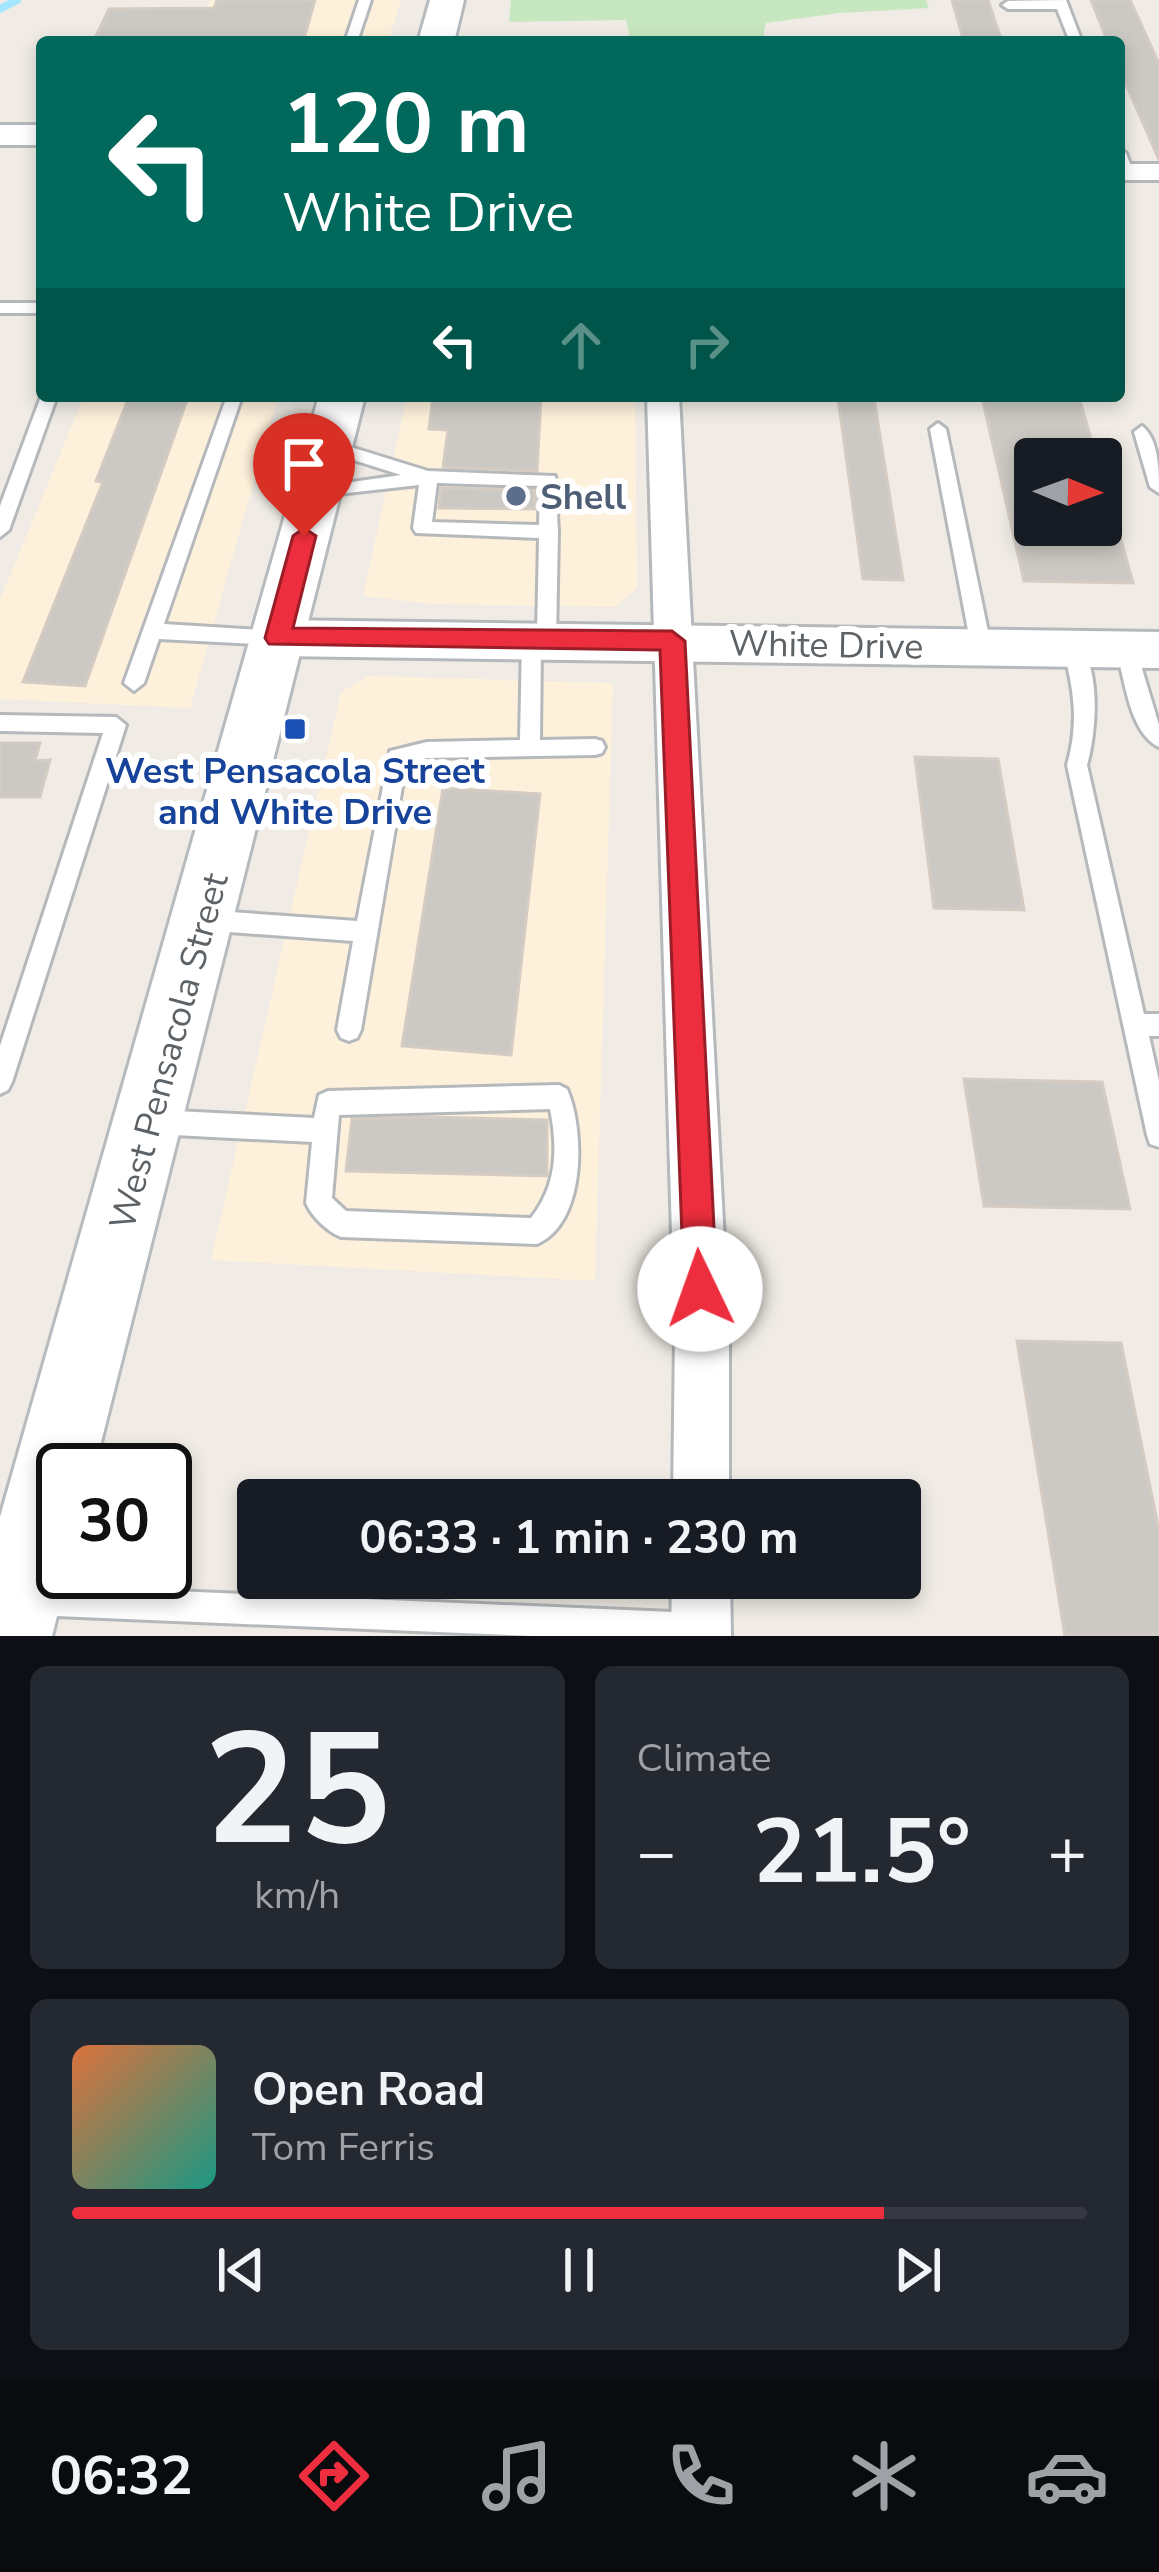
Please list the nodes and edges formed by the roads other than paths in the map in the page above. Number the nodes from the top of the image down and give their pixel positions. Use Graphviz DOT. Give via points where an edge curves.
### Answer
graph roads {
  1 [pos="364,0"];
  2 [pos="447,0"];
  3 [pos="1061,3"];
  4 [pos="1008,4"];
  5 [pos="353,36"];
  6 [pos="438,36"];
  7 [pos="1074,36"];
  8 [pos="36,131"];
  9 [pos="0,135"];
  10 [pos="1125,166"];
  11 [pos="1159,172"];
  12 [pos="0,308"];
  13 [pos="36,308"];
  14 [pos="47,402"];
  15 [pos="232,402"];
  16 [pos="340,402"];
  17 [pos="663,402"];
  18 [pos="938,428"];
  19 [pos="1142,432"];
  20 [pos="322,470"];
  21 [pos="429,477"];
  22 [pos="1159,487"];
  23 [pos="0,530"];
  24 [pos="549,532"];
  25 [pos="152,631"];
  26 [pos="278,638"];
  27 [pos="539,640"];
  28 [pos="672,641"];
  29 [pos="981,646"];
  30 [pos="1073,648"];
  31 [pos="1143,650"];
  32 [pos="134,683"];
  33 [pos="0,723"];
  34 [pos="1159,739"];
  35 [pos="530,747"];
  36 [pos="595,748"];
  37 [pos="203,920"];
  38 [pos="366,932"];
  39 [pos="1147,1025"];
  40 [pos="349,1030"];
  41 [pos="0,1082"];
  42 [pos="148,1122"];
  43 [pos="326,1131"];
  44 [pos="1159,1135"];
  45 [pos="701,1479"];
  46 [pos="701,1614"];
  47 [pos="14,1617"];
  1 -- 5 [label="lane"];
  2 -- 6 [label="main road"];
  3 -- 4 [label="lane"];
  3 -- 7 [label="lane"];
  8 -- 9 [label="street"];
  10 -- 11 [label="street"];
  12 -- 13 [label="lane"];
  14 -- 23 [label="lane"];
  15 -- 25 [label="lane"];
  16 -- 20 [label="main road, West Pensacola Street"];
  17 -- 28 [label="street"];
  18 -- 29 [label="lane"];
  19 -- 22 [label="lane"];
  20 -- 21 [label="lane"];
  20 -- 21 [label="lane"];
  20 -- 26 [label="main road, West Pensacola Street"];
  21 -- 24 [label="lane" via="549,480"];
  21 -- 24 [label="lane" via="422,528"];
  24 -- 27 [label="lane"];
  25 -- 26 [label="lane"];
  25 -- 32 [label="lane"];
  26 -- 27 [label="street, White Drive"];
  26 -- 37 [label="main road, West Pensacola Street"];
  27 -- 28 [label="street, White Drive"];
  27 -- 35 [label="lane"];
  28 -- 29 [label="street, White Drive"];
  28 -- 45 [label="street" via="703,1335"];
  29 -- 30 [label="street, White Drive"];
  30 -- 31 [label="street, White Drive"];
  30 -- 39 [label="lane" via="1089,729 1077,765"];
  31 -- 34 [label="lane" via="1149,728"];
  33 -- 41 [label="lane" via="116,725"];
  35 -- 36 [label="lane"];
  35 -- 38 [label="lane" via="397,757"];
  37 -- 38 [label="lane"];
  37 -- 42 [label="main road, West Pensacola Street"];
  38 -- 40 [label="lane"];
  39 -- 44 [label="lane"];
  42 -- 43 [label="lane"];
  42 -- 47 [label="main road, West Pensacola Street" via="35,1504"];
  43 -- 43 [label="lane" via="319,1203 341,1224 537,1231 568,1182 559,1097 328,1103"];
  46 -- 47 [label="lane"];
}
